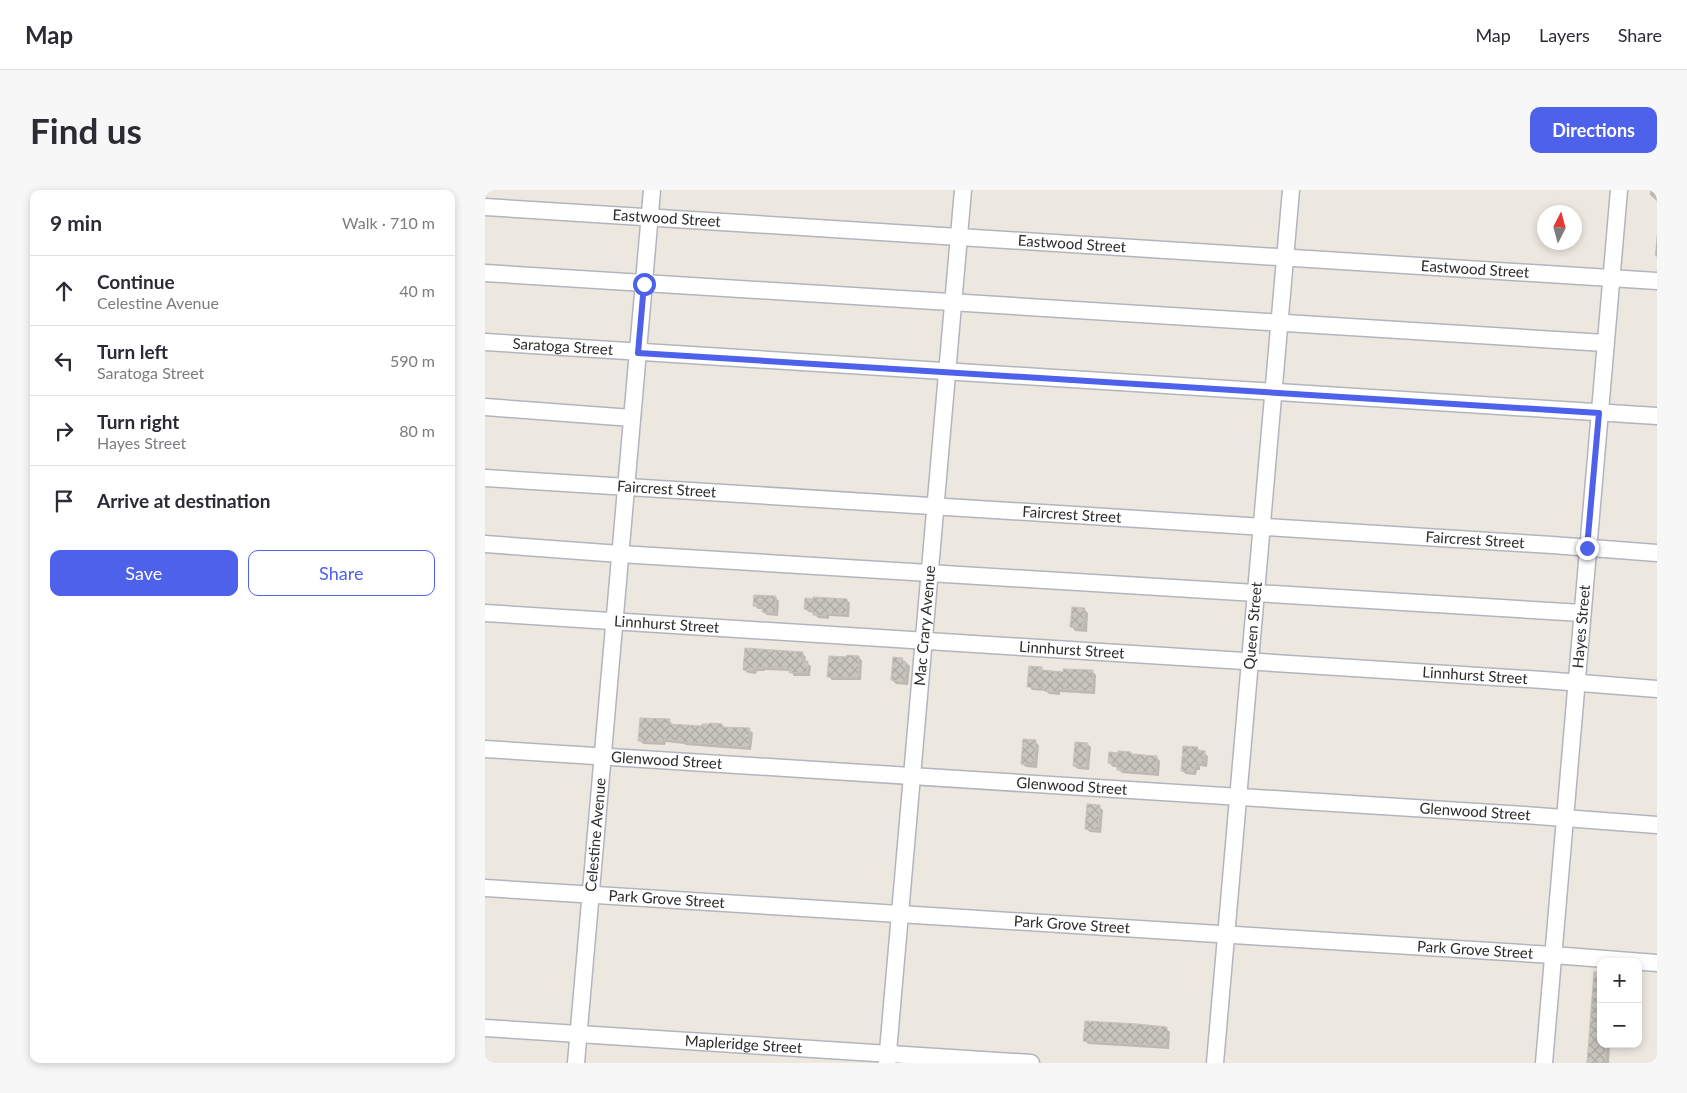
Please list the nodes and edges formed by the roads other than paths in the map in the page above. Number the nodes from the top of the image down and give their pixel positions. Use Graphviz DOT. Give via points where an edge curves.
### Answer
graph roads {
  1 [pos="652,190"];
  2 [pos="963,190"];
  3 [pos="1291,190"];
  4 [pos="1619,190"];
  5 [pos="485,207"];
  6 [pos="649,218"];
  7 [pos="959,237"];
  8 [pos="1285,258"];
  9 [pos="485,273"];
  10 [pos="1611,278"];
  11 [pos="1657,281"];
  12 [pos="644,284"];
  13 [pos="954,304"];
  14 [pos="1280,323"];
  15 [pos="485,342"];
  16 [pos="1605,343"];
  17 [pos="638,353"];
  18 [pos="948,372"];
  19 [pos="1273,392"];
  20 [pos="485,407"];
  21 [pos="1599,413"];
  22 [pos="1657,416"];
  23 [pos="632,418"];
  24 [pos="485,478"];
  25 [pos="626,487"];
  26 [pos="936,507"];
  27 [pos="1262,527"];
  28 [pos="485,544"];
  29 [pos="1587,548"];
  30 [pos="1657,553"];
  31 [pos="620,554"];
  32 [pos="930,572"];
  33 [pos="1256,593"];
  34 [pos="485,613"];
  35 [pos="1582,614"];
  36 [pos="614,622"];
  37 [pos="924,642"];
  38 [pos="1250,662"];
  39 [pos="1576,683"];
  40 [pos="1657,689"];
  41 [pos="485,749"];
  42 [pos="602,758"];
  43 [pos="912,777"];
  44 [pos="1238,797"];
  45 [pos="1564,818"];
  46 [pos="1657,825"];
  47 [pos="485,888"];
  48 [pos="590,895"];
  49 [pos="900,914"];
  50 [pos="1226,934"];
  51 [pos="1553,955"];
  52 [pos="1657,963"];
  53 [pos="485,1028"];
  54 [pos="578,1034"];
  55 [pos="887,1059"];
  56 [pos="576,1063"];
  57 [pos="1031,1063"];
  58 [pos="1215,1063"];
  59 [pos="1544,1063"];
  1 -- 6 [label="street, Celestine Avenue"];
  2 -- 7 [label="street, Mac Crary Avenue"];
  3 -- 8 [label="street, Queen Street"];
  4 -- 10 [label="street, Hayes Street"];
  5 -- 6 [label="street, Eastwood Street"];
  6 -- 7 [label="street, Eastwood Street"];
  6 -- 12 [label="street, Celestine Avenue"];
  7 -- 8 [label="street, Eastwood Street"];
  7 -- 13 [label="street, Mac Crary Avenue"];
  8 -- 10 [label="street, Eastwood Street"];
  8 -- 14 [label="street, Queen Street"];
  9 -- 12 [label="street"];
  10 -- 11 [label="street, Eastwood Street"];
  10 -- 16 [label="street, Hayes Street"];
  12 -- 13 [label="street"];
  12 -- 17 [label="street, Celestine Avenue"];
  13 -- 14 [label="street"];
  13 -- 18 [label="street, Mac Crary Avenue"];
  14 -- 16 [label="street"];
  14 -- 19 [label="street, Queen Street"];
  15 -- 17 [label="street, Saratoga Street"];
  16 -- 21 [label="street, Hayes Street"];
  17 -- 18 [label="street, Saratoga Street"];
  17 -- 23 [label="street, Celestine Avenue"];
  18 -- 19 [label="street, Saratoga Street"];
  18 -- 26 [label="street, Mac Crary Avenue"];
  19 -- 21 [label="street, Saratoga Street"];
  19 -- 27 [label="street, Queen Street"];
  20 -- 23 [label="street"];
  21 -- 22 [label="street, Saratoga Street"];
  21 -- 29 [label="street, Hayes Street"];
  23 -- 25 [label="street, Celestine Avenue"];
  24 -- 25 [label="street, Faircrest Street"];
  25 -- 26 [label="street, Faircrest Street"];
  25 -- 31 [label="street, Celestine Avenue"];
  26 -- 27 [label="street, Faircrest Street"];
  26 -- 32 [label="street, Mac Crary Avenue"];
  27 -- 29 [label="street, Faircrest Street"];
  27 -- 33 [label="street, Queen Street"];
  28 -- 31 [label="street"];
  29 -- 30 [label="street, Faircrest Street"];
  29 -- 35 [label="street, Hayes Street"];
  31 -- 32 [label="street"];
  31 -- 36 [label="street, Celestine Avenue"];
  32 -- 33 [label="street"];
  32 -- 37 [label="street, Mac Crary Avenue"];
  33 -- 35 [label="street"];
  33 -- 38 [label="street, Queen Street"];
  34 -- 36 [label="street, Linnhurst Street"];
  35 -- 39 [label="street, Hayes Street"];
  36 -- 37 [label="street, Linnhurst Street"];
  36 -- 42 [label="street, Celestine Avenue"];
  37 -- 38 [label="street, Linnhurst Street"];
  37 -- 43 [label="street, Mac Crary Avenue"];
  38 -- 39 [label="street, Linnhurst Street"];
  38 -- 44 [label="street, Queen Street"];
  39 -- 40 [label="street, Linnhurst Street"];
  39 -- 45 [label="street, Hayes Street"];
  41 -- 42 [label="street, Glenwood Street"];
  42 -- 43 [label="street, Glenwood Street"];
  42 -- 48 [label="street, Celestine Avenue"];
  43 -- 44 [label="street, Glenwood Street"];
  43 -- 49 [label="street, Mac Crary Avenue"];
  44 -- 45 [label="street, Glenwood Street"];
  44 -- 50 [label="street, Queen Street"];
  45 -- 46 [label="street, Glenwood Street"];
  45 -- 51 [label="street, Hayes Street"];
  47 -- 48 [label="street, Park Grove Street"];
  48 -- 49 [label="street, Park Grove Street"];
  48 -- 54 [label="street, Celestine Avenue"];
  49 -- 50 [label="street, Park Grove Street"];
  49 -- 55 [label="street, Mac Crary Avenue"];
  50 -- 51 [label="street, Park Grove Street"];
  50 -- 58 [label="street, Queen Street"];
  51 -- 52 [label="street, Park Grove Street"];
  51 -- 59 [label="street, Hayes Street"];
  53 -- 54 [label="street, Mapleridge Street"];
  54 -- 55 [label="street, Mapleridge Street"];
  54 -- 56 [label="street, Celestine Avenue"];
  55 -- 57 [label="street, Mapleridge Street"];
}
